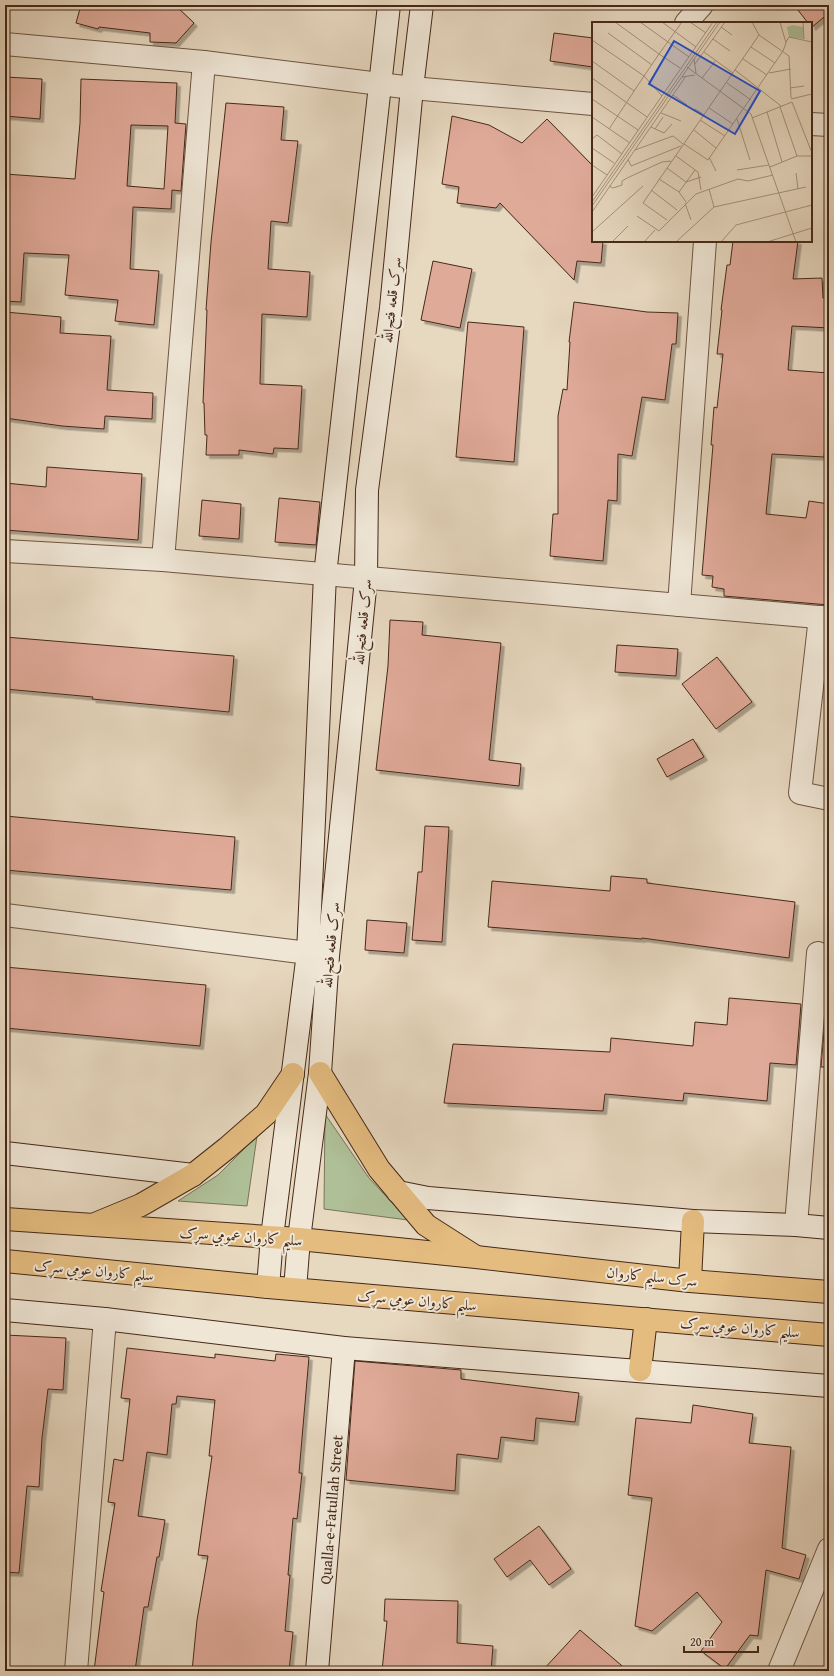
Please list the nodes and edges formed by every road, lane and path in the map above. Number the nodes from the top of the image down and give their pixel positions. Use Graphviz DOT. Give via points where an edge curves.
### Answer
graph roads {
  1 [pos="390,5"];
  2 [pos="422,5"];
  3 [pos="702,5"];
  4 [pos="687,22"];
  5 [pos="5,44"];
  6 [pos="204,62"];
  7 [pos="382,85"];
  8 [pos="412,88"];
  9 [pos="592,104"];
  10 [pos="812,124"];
  11 [pos="829,125"];
  12 [pos="705,242"];
  13 [pos="5,551"];
  14 [pos="164,560"];
  15 [pos="325,575"];
  16 [pos="366,579"];
  17 [pos="680,605"];
  18 [pos="824,617"];
  19 [pos="829,799"];
  20 [pos="5,915"];
  21 [pos="308,953"];
  22 [pos="818,953"];
  23 [pos="320,1073"];
  24 [pos="293,1074"];
  25 [pos="5,1153"];
  26 [pos="193,1175"];
  27 [pos="398,1192"];
  28 [pos="5,1219"];
  29 [pos="693,1221"];
  30 [pos="91,1225"];
  31 [pos="796,1225"];
  32 [pos="829,1228"];
  33 [pos="272,1237"];
  34 [pos="299,1239"];
  35 [pos="476,1257"];
  36 [pos="5,1261"];
  37 [pos="690,1281"];
  38 [pos="268,1287"];
  39 [pos="295,1289"];
  40 [pos="829,1292"];
  41 [pos="5,1310"];
  42 [pos="105,1319"];
  43 [pos="646,1319"];
  44 [pos="829,1335"];
  45 [pos="344,1348"];
  46 [pos="640,1370"];
  47 [pos="829,1386"];
  48 [pos="829,1550"];
  49 [pos="76,1671"];
  50 [pos="317,1671"];
  51 [pos="779,1671"];
  1 -- 7 [label="street, سرک قلعه فتح‌الله"];
  2 -- 8 [label="street, سرک قلعه فتح‌الله"];
  3 -- 4 [label="street"];
  5 -- 6 [label="street"];
  6 -- 7 [label="street"];
  6 -- 14 [label="street"];
  7 -- 8 [label="street"];
  7 -- 15 [label="street, سرک قلعه فتح‌الله"];
  8 -- 9 [label="street"];
  8 -- 16 [label="street, سرک قلعه فتح‌الله" via="391,308 367,490"];
  10 -- 11 [label="street"];
  12 -- 17 [label="street"];
  13 -- 14 [label="street"];
  14 -- 15 [label="street"];
  15 -- 16 [label="street"];
  15 -- 21 [label="street, سرک قلعه فتح‌الله"];
  16 -- 17 [label="street"];
  16 -- 23 [label="street, سرک قلعه فتح‌الله" via="328,956"];
  17 -- 18 [label="street"];
  18 -- 19 [label="street" via="800,793"];
  20 -- 21 [label="street"];
  21 -- 24 [label="street, سرک قلعه فتح‌الله"];
  22 -- 31 [label="street"];
  23 -- 27 [label="main road" via="379,1169"];
  23 -- 34 [label="street, سرک قلعه فتح‌الله"];
  24 -- 26 [label="main road" via="266,1114"];
  24 -- 33 [label="street, سرک قلعه فتح‌الله"];
  25 -- 26 [label="street"];
  26 -- 30 [label="main road" via="141,1205"];
  27 -- 29 [label="street" via="464,1202"];
  27 -- 35 [label="main road" via="426,1225"];
  28 -- 30 [label="main road, سلیم کاروان عمومي سړک"];
  29 -- 31 [label="street"];
  29 -- 37 [label="main road"];
  30 -- 33 [label="main road, سلیم کاروان عمومي سړک"];
  31 -- 32 [label="street"];
  33 -- 34 [label="main road, سلیم کاروان عمومي سړک"];
  33 -- 38 [label="street, سرک قلعه فتح‌الله"];
  34 -- 35 [label="main road, سلیم کاروان عمومي سړک"];
  34 -- 39 [label="street, سرک قلعه فتح‌الله"];
  35 -- 37 [label="main road, سرک سلیم کاروان"];
  36 -- 38 [label="main road, سلیم کاروان عومي سړک"];
  37 -- 40 [label="main road, سرک سلیم کاروان"];
  38 -- 39 [label="main road, سلیم کاروان عومي سړک"];
  39 -- 43 [label="main road, سلیم کاروان عومي سړک"];
  41 -- 42 [label="street"];
  42 -- 45 [label="street"];
  42 -- 49 [label="street"];
  43 -- 44 [label="main road, سلیم کاروان عومي سړک"];
  43 -- 46 [label="main road"];
  45 -- 46 [label="street"];
  45 -- 50 [label="street, Qualla-e-Fatullah Street"];
  46 -- 47 [label="street"];
  48 -- 51 [label="street"];
}
